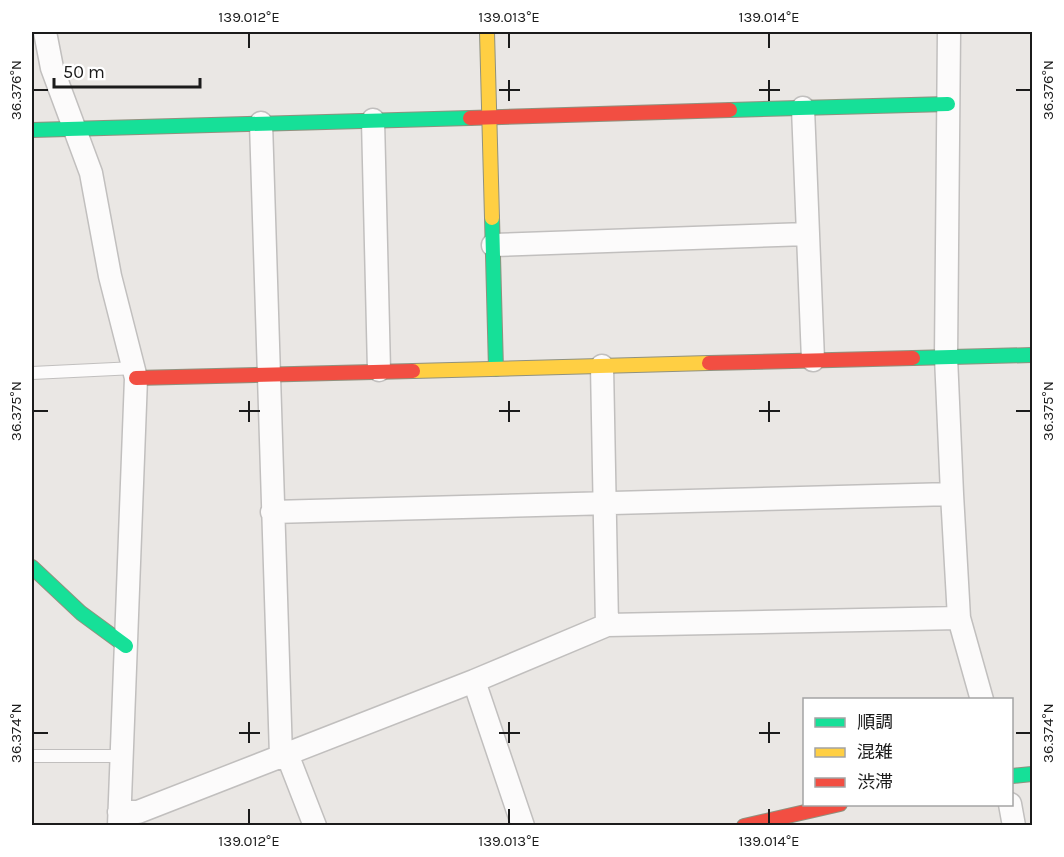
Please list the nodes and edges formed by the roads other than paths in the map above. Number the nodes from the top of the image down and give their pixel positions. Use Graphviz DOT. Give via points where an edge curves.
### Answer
graph roads {
  1 [pos="45,32"];
  2 [pos="487,32"];
  3 [pos="949,32"];
  4 [pos="948,104"];
  5 [pos="803,108"];
  6 [pos="489,117"];
  7 [pos="373,120"];
  8 [pos="261,123"];
  9 [pos="75,128"];
  10 [pos="32,129"];
  11 [pos="808,234"];
  12 [pos="493,245"];
  13 [pos="1032,355"];
  14 [pos="946,357"];
  15 [pos="813,360"];
  16 [pos="602,366"];
  17 [pos="496,369"];
  18 [pos="379,370"];
  19 [pos="135,373"];
  20 [pos="32,374"];
  21 [pos="268,374"];
  22 [pos="952,494"];
  23 [pos="606,504"];
  24 [pos="272,512"];
  25 [pos="32,567"];
  26 [pos="959,618"];
  27 [pos="607,625"];
  28 [pos="126,646"];
  29 [pos="474,681"];
  30 [pos="982,698"];
  31 [pos="284,755"];
  32 [pos="32,756"];
  33 [pos="122,756"];
  34 [pos="1032,774"];
  35 [pos="1013,776"];
  36 [pos="831,806"];
  37 [pos="1010,806"];
  38 [pos="119,819"];
  39 [pos="315,825"];
  40 [pos="523,825"];
  41 [pos="744,825"];
  42 [pos="1014,825"];
  1 -- 9 [label="street" via="50,63"];
  2 -- 6 [label="street"];
  3 -- 4 [label="street"];
  4 -- 5 [label="street"];
  4 -- 14 [label="street"];
  5 -- 6 [label="street"];
  5 -- 11 [label="street"];
  6 -- 7 [label="street"];
  6 -- 12 [label="street"];
  7 -- 8 [label="street"];
  7 -- 18 [label="street"];
  8 -- 9 [label="street"];
  8 -- 21 [label="street"];
  9 -- 10 [label="street"];
  9 -- 19 [label="street" via="91,173 110,276"];
  11 -- 12 [label="street"];
  11 -- 15 [label="street"];
  12 -- 17 [label="street"];
  13 -- 14 [label="street"];
  14 -- 15 [label="street"];
  14 -- 22 [label="street"];
  15 -- 16 [label="street"];
  16 -- 17 [label="street"];
  16 -- 23 [label="street"];
  17 -- 18 [label="street"];
  18 -- 21 [label="street"];
  19 -- 20 [label="lane"];
  19 -- 21 [label="street"];
  19 -- 28 [label="street"];
  21 -- 24 [label="street"];
  22 -- 23 [label="street"];
  22 -- 26 [label="street"];
  23 -- 24 [label="street"];
  23 -- 27 [label="street"];
  24 -- 31 [label="street"];
  25 -- 28 [label="street" via="81,613"];
  26 -- 27 [label="street"];
  26 -- 30 [label="street"];
  27 -- 29 [label="street"];
  28 -- 33 [label="street"];
  29 -- 31 [label="street"];
  29 -- 40 [label="street"];
  31 -- 38 [label="street"];
  31 -- 39 [label="street"];
  32 -- 33 [label="lane"];
  33 -- 38 [label="street"];
  34 -- 35 [label="street"];
  36 -- 41 [label="street"];
  37 -- 42 [label="street"];
}
